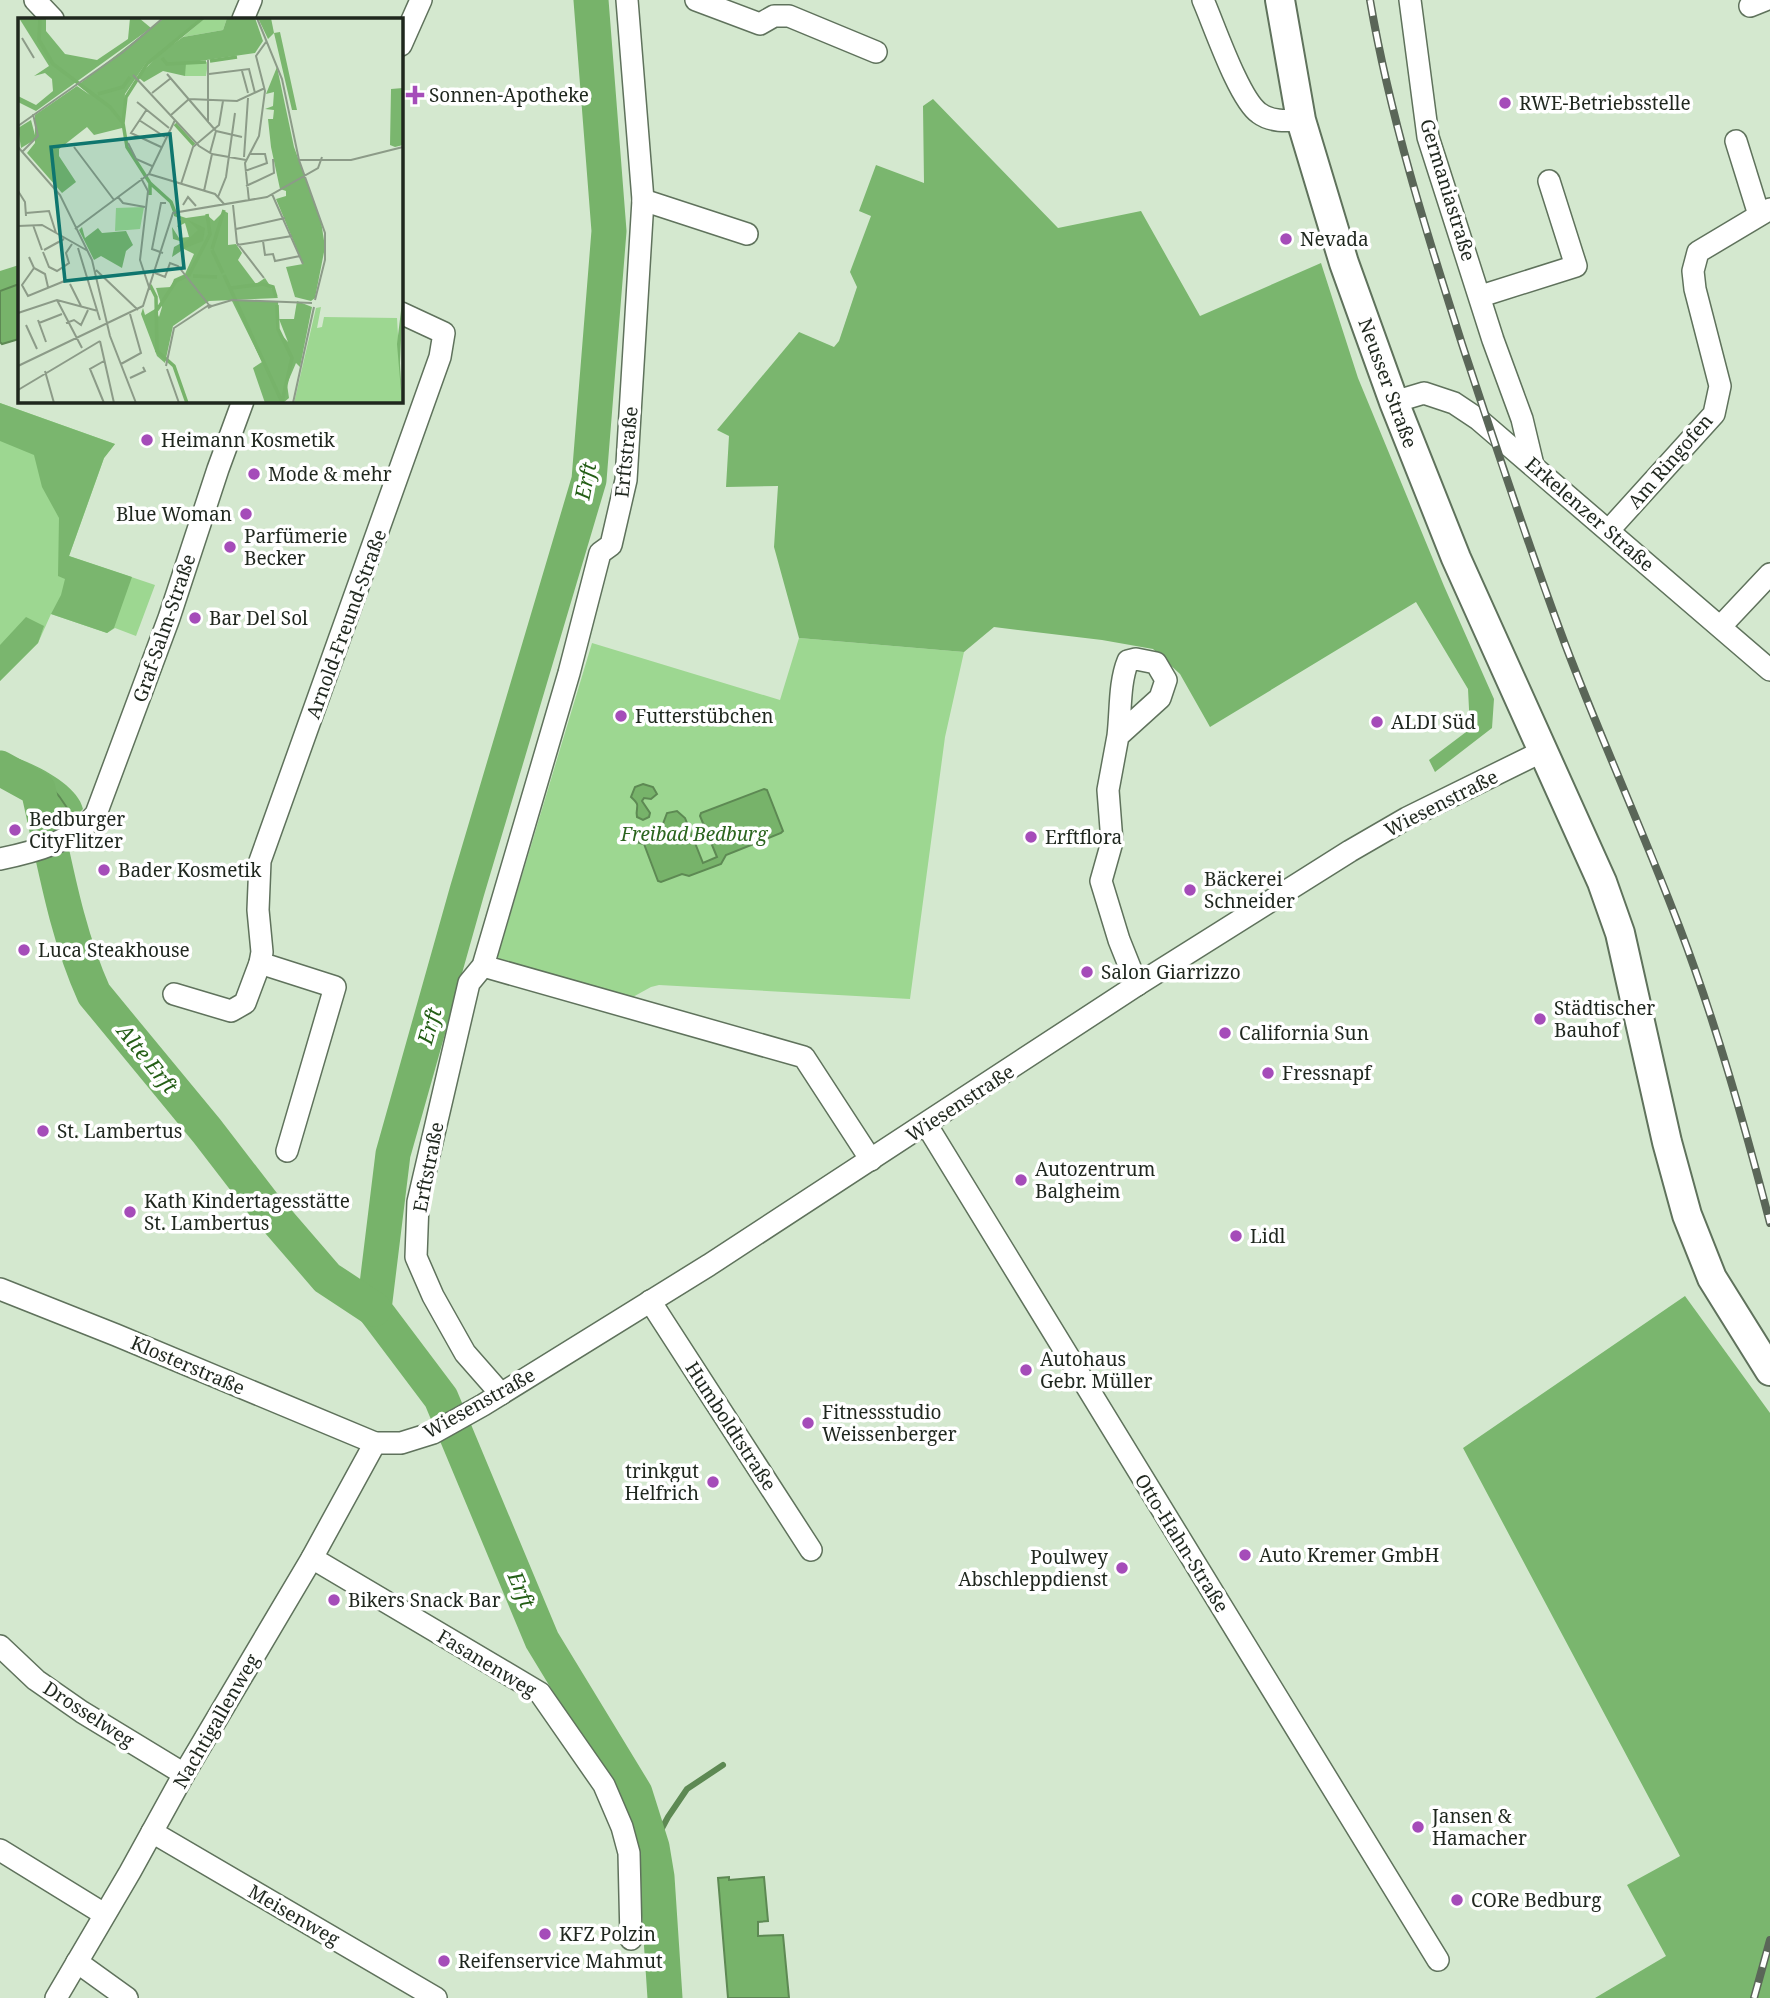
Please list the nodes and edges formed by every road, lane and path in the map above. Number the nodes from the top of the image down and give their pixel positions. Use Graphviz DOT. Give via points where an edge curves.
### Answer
graph roads {
  1 [pos="35,0"];
  2 [pos="251,0"];
  3 [pos="421,0"];
  4 [pos="627,0"];
  5 [pos="696,0"];
  6 [pos="1203,0"];
  7 [pos="1280,0"];
  8 [pos="1410,0"];
  9 [pos="52,18"];
  10 [pos="243,18"];
  11 [pos="402,43"];
  12 [pos="876,52"];
  13 [pos="1301,120"];
  14 [pos="1736,141"];
  15 [pos="1549,181"];
  16 [pos="643,200"];
  17 [pos="1764,212"];
  18 [pos="747,234"];
  19 [pos="1481,296"];
  20 [pos="402,313"];
  21 [pos="243,402"];
  22 [pos="1394,402"];
  23 [pos="1533,465"];
  24 [pos="1609,530"];
  25 [pos="1770,574"];
  26 [pos="1721,626"];
  27 [pos="1770,670"];
  28 [pos="1118,736"];
  29 [pos="1543,751"];
  30 [pos="0,859"];
  31 [pos="260,963"];
  32 [pos="483,965"];
  33 [pos="1138,985"];
  34 [pos="174,994"];
  35 [pos="926,1124"];
  36 [pos="287,1151"];
  37 [pos="871,1160"];
  38 [pos="0,1289"];
  39 [pos="650,1301"];
  40 [pos="1768,1368"];
  41 [pos="492,1399"];
  42 [pos="375,1443"];
  43 [pos="811,1550"];
  44 [pos="312,1558"];
  45 [pos="0,1646"];
  46 [pos="184,1774"];
  47 [pos="152,1832"];
  48 [pos="0,1850"];
  49 [pos="104,1914"];
  50 [pos="631,1939"];
  51 [pos="1438,1960"];
  52 [pos="77,1962"];
  53 [pos="56,1998"];
  54 [pos="127,1998"];
  55 [pos="436,1998"];
  1 -- 9 [label="street"];
  2 -- 10 [label="street"];
  3 -- 11 [label="street"];
  4 -- 16 [label="street, Erftstraße"];
  5 -- 12 [label="street" via="760,24 774,16 789,16"];
  6 -- 13 [label="street" via="1254,109 1280,121"];
  7 -- 13 [label="street, Neusser Straße"];
  8 -- 19 [label="street, Germaniastraße" via="1428,137"];
  13 -- 22 [label="street, Neusser Straße"];
  14 -- 17 [label="street, Am Ringofen"];
  15 -- 19 [label="street" via="1576,266"];
  16 -- 18 [label="street"];
  16 -- 32 [label="street, Erftstraße" via="626,480 611,545 600,553"];
  17 -- 24 [label="street, Am Ringofen" via="1698,252 1693,271 1720,386 1714,414"];
  19 -- 23 [label="street, Germaniastraße"];
  20 -- 31 [label="street, Arnold-Freund-Straße" via="444,333 440,357 260,861"];
  21 -- 30 [label="street, Graf-Salm-Straße" via="96,814 64,839"];
  22 -- 23 [label="street, Erkelenzer Straße" via="1424,393 1454,403"];
  22 -- 29 [label="street, Neusser Straße" via="1456,558"];
  23 -- 24 [label="street, Erkelenzer Straße"];
  24 -- 26 [label="street, Erkelenzer Straße"];
  25 -- 26 [label="street"];
  26 -- 27 [label="street, Erkelenzer Straße"];
  28 -- 33 [label="street" via="1108,790 1112,842 1101,881"];
  29 -- 33 [label="street, Wiesenstraße" via="1407,818"];
  29 -- 40 [label="street, Neusser Straße" via="1602,882 1619,933 1687,1214 1713,1278"];
  31 -- 34 [label="street, Arnold-Freund-Straße" via="245,1003 231,1012"];
  31 -- 36 [label="street" via="335,987"];
  32 -- 37 [label="street" via="804,1057"];
  32 -- 41 [label="street, Erftstraße" via="469,983 418,1202 416,1257"];
  33 -- 35 [label="street, Wiesenstraße"];
  35 -- 37 [label="street, Wiesenstraße"];
  35 -- 51 [label="street, Otto-Hahn-Straße"];
  37 -- 39 [label="street, Wiesenstraße"];
  38 -- 42 [label="street, Klosterstraße"];
  39 -- 41 [label="street, Wiesenstraße"];
  39 -- 43 [label="street, Humboldtstraße"];
  41 -- 42 [label="street, Wiesenstraße" via="433,1433 401,1443"];
  42 -- 44 [label="street, Nachtigallenweg"];
  44 -- 46 [label="street, Nachtigallenweg"];
  44 -- 50 [label="street, Fasanenweg" via="540,1693 604,1785 622,1827 629,1853"];
  45 -- 46 [label="street, Drosselweg" via="36,1681"];
  46 -- 47 [label="street, Nachtigallenweg"];
  47 -- 49 [label="street, Nachtigallenweg"];
  47 -- 55 [label="street, Meisenweg"];
  48 -- 49 [label="street"];
  49 -- 52 [label="street, Nachtigallenweg"];
  52 -- 53 [label="street, Nachtigallenweg"];
  52 -- 54 [label="street"];
}
